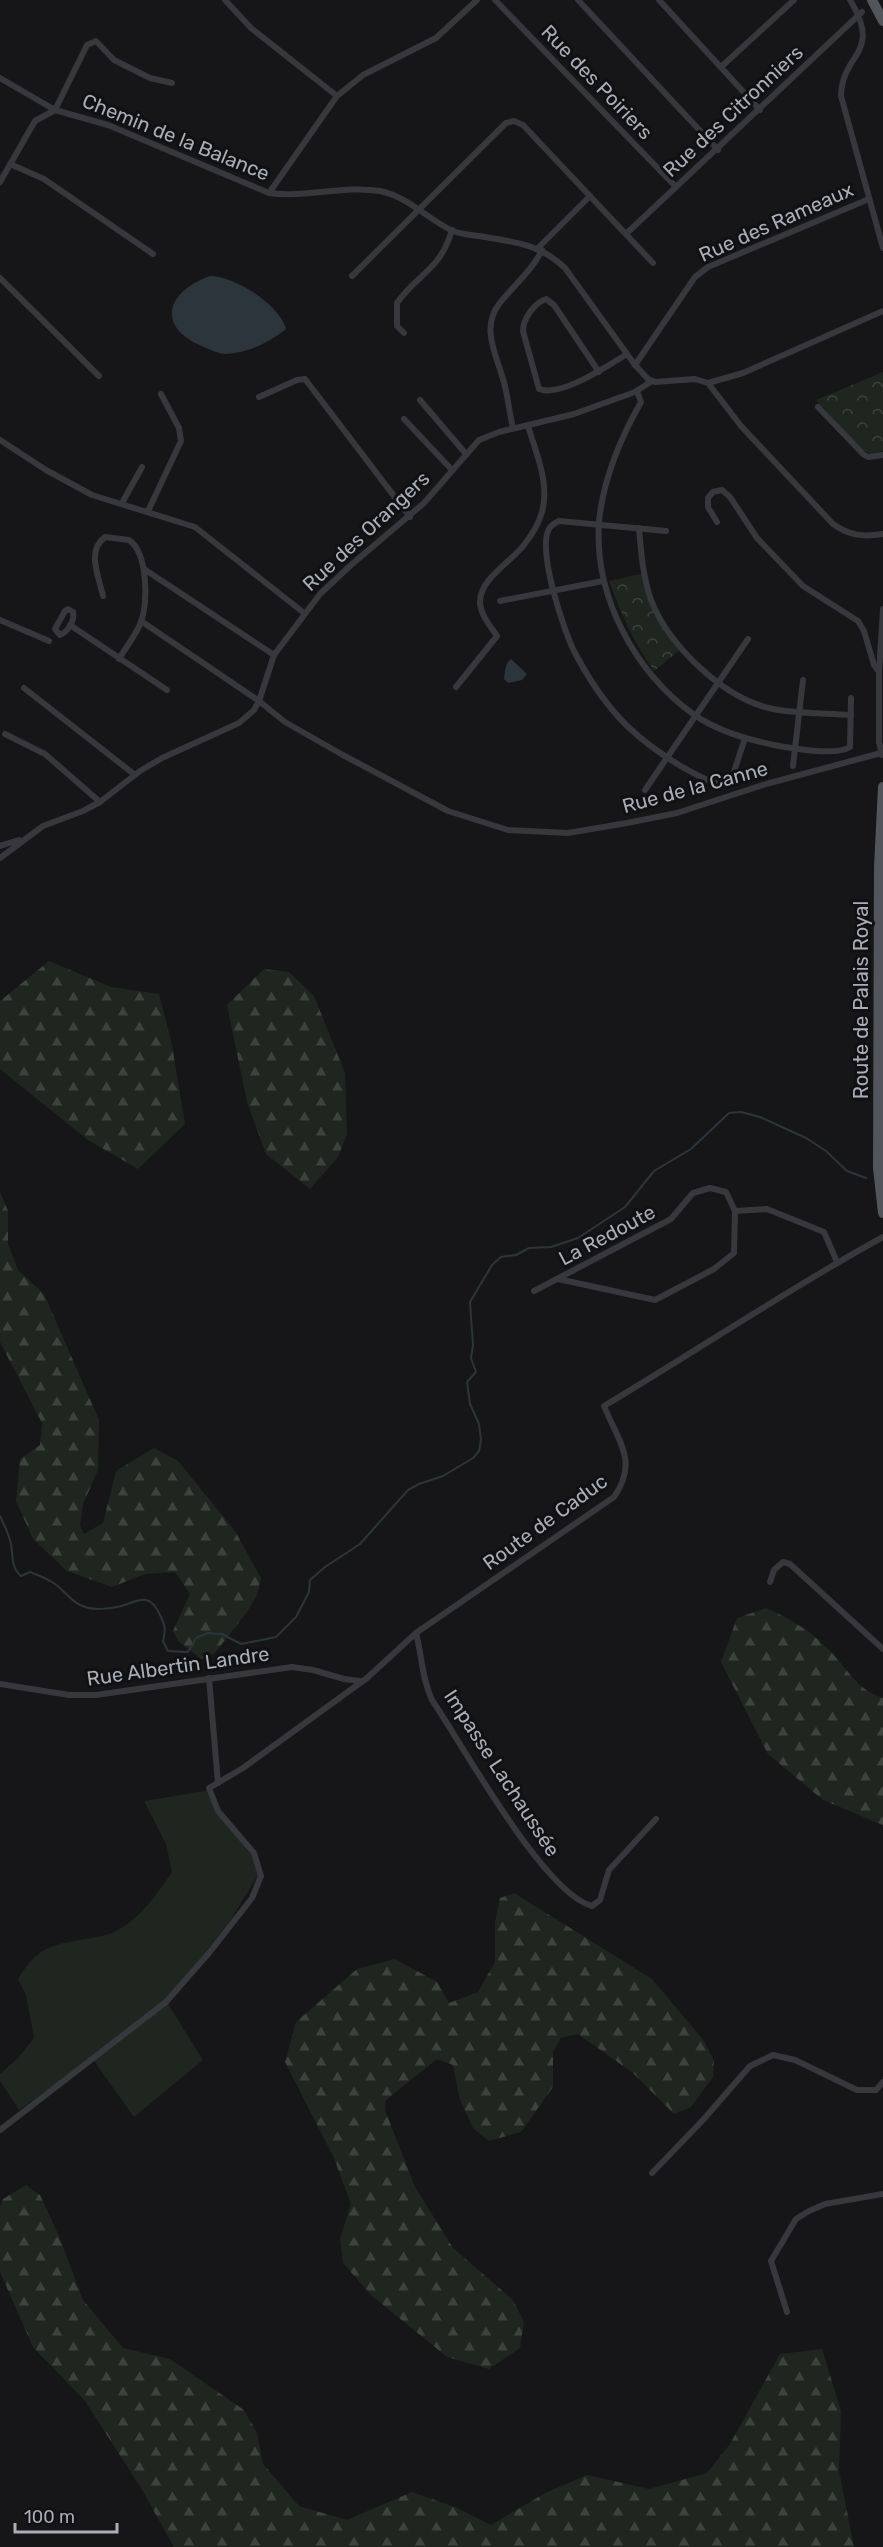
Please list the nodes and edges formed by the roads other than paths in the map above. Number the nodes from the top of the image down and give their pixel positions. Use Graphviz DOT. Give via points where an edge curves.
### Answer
graph roads {
  1 [pos="225,0"];
  2 [pos="477,0"];
  3 [pos="495,0"];
  4 [pos="578,0"];
  5 [pos="659,0"];
  6 [pos="794,0"];
  7 [pos="850,0"];
  8 [pos="873,0"];
  9 [pos="862,12"];
  10 [pos="883,21"];
  11 [pos="871,32"];
  12 [pos="870,43"];
  13 [pos="721,67"];
  14 [pos="0,78"];
  15 [pos="172,83"];
  16 [pos="337,96"];
  17 [pos="55,110"];
  18 [pos="760,110"];
  19 [pos="718,150"];
  20 [pos="10,164"];
  21 [pos="0,182"];
  22 [pos="676,187"];
  23 [pos="269,193"];
  24 [pos="590,196"];
  25 [pos="869,199"];
  26 [pos="420,208"];
  27 [pos="452,230"];
  28 [pos="627,233"];
  29 [pos="883,248"];
  30 [pos="540,249"];
  31 [pos="153,254"];
  32 [pos="654,263"];
  33 [pos="352,276"];
  34 [pos="0,278"];
  35 [pos="883,311"];
  36 [pos="404,333"];
  37 [pos="627,354"];
  38 [pos="635,365"];
  39 [pos="599,372"];
  40 [pos="99,376"];
  41 [pos="652,381"];
  42 [pos="708,383"];
  43 [pos="637,391"];
  44 [pos="161,394"];
  45 [pos="259,397"];
  46 [pos="420,400"];
  47 [pos="818,407"];
  48 [pos="404,419"];
  49 [pos="528,426"];
  50 [pos="513,428"];
  51 [pos="0,440"];
  52 [pos="466,454"];
  53 [pos="883,454"];
  54 [pos="142,467"];
  55 [pos="452,470"];
  56 [pos="122,503"];
  57 [pos="148,512"];
  58 [pos="410,517"];
  59 [pos="717,522"];
  60 [pos="599,524"];
  61 [pos="639,528"];
  62 [pos="666,531"];
  63 [pos="883,534"];
  64 [pos="144,569"];
  65 [pos="603,581"];
  66 [pos="554,590"];
  67 [pos="103,596"];
  68 [pos="500,601"];
  69 [pos="883,609"];
  70 [pos="304,614"];
  71 [pos="0,620"];
  72 [pos="141,621"];
  73 [pos="70,625"];
  74 [pos="748,639"];
  75 [pos="49,641"];
  76 [pos="274,655"];
  77 [pos="119,659"];
  78 [pos="879,672"];
  79 [pos="803,680"];
  80 [pos="718,682"];
  81 [pos="456,687"];
  82 [pos="24,688"];
  83 [pos="166,690"];
  84 [pos="851,698"];
  85 [pos="259,701"];
  86 [pos="800,711"];
  87 [pos="850,715"];
  88 [pos="696,716"];
  89 [pos="5,734"];
  90 [pos="745,738"];
  91 [pos="795,749"];
  92 [pos="882,755"];
  93 [pos="667,757"];
  94 [pos="793,766"];
  95 [pos="135,775"];
  96 [pos="883,787"];
  97 [pos="645,790"];
  98 [pos="100,802"];
  99 [pos="24,838"];
  100 [pos="0,846"];
  101 [pos="0,858"];
  102 [pos="735,1211"];
  103 [pos="883,1213"];
  104 [pos="883,1237"];
  105 [pos="837,1262"];
  106 [pos="558,1280"];
  107 [pos="534,1291"];
  108 [pos="770,1582"];
  109 [pos="416,1633"];
  110 [pos="883,1649"];
  111 [pos="209,1678"];
  112 [pos="360,1681"];
  113 [pos="0,1684"];
  114 [pos="218,1783"];
  115 [pos="656,1819"];
  116 [pos="883,2082"];
  117 [pos="0,2130"];
  118 [pos="652,2173"];
  119 [pos="883,2194"];
  120 [pos="787,2312"];
  1 -- 16 [label="street" via="251,28"];
  2 -- 16 [label="street" via="436,38 363,75"];
  3 -- 22 [label="street, Rue des Poiriers"];
  4 -- 19 [label="street"];
  5 -- 13 [label="street"];
  6 -- 13 [label="street"];
  7 -- 9 [label="street"];
  8 -- 10 [label="main road"];
  9 -- 11 [label="street"];
  9 -- 18 [label="street, Rue des Citronniers"];
  12 -- 25 [label="street" via="842,83 841,96"];
  13 -- 18 [label="street"];
  14 -- 17 [label="street"];
  15 -- 17 [label="street" via="150,78 114,60 96,41 91,42"];
  16 -- 23 [label="street"];
  17 -- 20 [label="street, Chemin de la Balance" via="34,121"];
  17 -- 23 [label="street, Chemin de la Balance" via="108,125"];
  18 -- 19 [label="street, Rue des Citronniers"];
  19 -- 22 [label="street, Rue des Citronniers"];
  20 -- 21 [label="street, Chemin de la Balance"];
  20 -- 31 [label="street" via="44,179"];
  22 -- 28 [label="street, Rue des Citronniers"];
  23 -- 26 [label="street, Chemin de la Balance" via="368,190"];
  24 -- 26 [label="street" via="523,125 514,121 506,123"];
  24 -- 28 [label="street"];
  24 -- 30 [label="street"];
  25 -- 29 [label="street"];
  25 -- 38 [label="street, Rue des Rameaux" via="708,267 695,277"];
  26 -- 27 [label="street, Chemin de la Balance"];
  26 -- 33 [label="street"];
  27 -- 30 [label="street, Chemin de la Balance"];
  27 -- 36 [label="street" via="434,267 398,303 397,326"];
  28 -- 32 [label="street"];
  30 -- 37 [label="street, Chemin de la Balance" via="565,268"];
  30 -- 50 [label="street" via="537,261 497,306 490,322 491,342 504,380"];
  34 -- 40 [label="street"];
  35 -- 42 [label="street" via="743,373"];
  37 -- 38 [label="street, Chemin de la Balance"];
  37 -- 39 [label="street"];
  38 -- 41 [label="street, Chemin de la Balance"];
  39 -- 39 [label="street" via="551,391 539,389 523,331 523,323 539,303 546,299 554,305"];
  41 -- 42 [label="street"];
  41 -- 43 [label="street, Rue des Orangers"];
  42 -- 63 [label="street" via="754,440 833,524 858,536"];
  43 -- 49 [label="street, Rue des Orangers"];
  43 -- 60 [label="street" via="640,402 610,469"];
  44 -- 57 [label="street" via="179,428 181,441"];
  45 -- 58 [label="street" via="305,379"];
  46 -- 52 [label="street"];
  47 -- 53 [label="street" via="863,454"];
  48 -- 55 [label="street"];
  49 -- 50 [label="street, Rue des Orangers"];
  49 -- 81 [label="street" via="543,474 542,511 525,544 488,580 483,590 482,610 497,636"];
  50 -- 52 [label="street, Rue des Orangers" via="486,436"];
  51 -- 56 [label="street" via="92,495"];
  52 -- 55 [label="street, Rue des Orangers"];
  54 -- 56 [label="street"];
  55 -- 58 [label="street, Rue des Orangers"];
  56 -- 57 [label="street"];
  57 -- 70 [label="street" via="195,527"];
  58 -- 70 [label="street, Rue des Orangers" via="351,565"];
  59 -- 78 [label="street" via="710,512 708,498 722,490 757,538 803,586 858,621"];
  60 -- 61 [label="street"];
  60 -- 65 [label="street"];
  60 -- 66 [label="street" via="560,521 549,528 547,558"];
  61 -- 62 [label="street"];
  61 -- 80 [label="street" via="644,574 658,613 677,642"];
  64 -- 67 [label="street" via="133,542 102,539 94,554"];
  64 -- 72 [label="street"];
  64 -- 76 [label="street"];
  65 -- 66 [label="street"];
  65 -- 88 [label="street" via="622,630 641,661"];
  66 -- 68 [label="street"];
  66 -- 93 [label="street" via="566,631 586,672 611,708"];
  69 -- 78 [label="street"];
  70 -- 76 [label="street, Rue des Orangers"];
  71 -- 75 [label="street"];
  72 -- 77 [label="street"];
  72 -- 85 [label="street, Rue de la Canne"];
  73 -- 77 [label="street"];
  74 -- 80 [label="street"];
  76 -- 85 [label="street, Rue des Orangers"];
  77 -- 83 [label="street"];
  78 -- 92 [label="street"];
  79 -- 86 [label="street"];
  80 -- 86 [label="street" via="744,699 773,709"];
  80 -- 88 [label="street"];
  82 -- 95 [label="street"];
  84 -- 87 [label="street"];
  85 -- 92 [label="street, Rue de la Canne" via="285,722 448,811 508,830 567,833 677,813 766,784"];
  85 -- 95 [label="street, Rue des Orangers" via="238,723 162,758"];
  86 -- 87 [label="street"];
  86 -- 91 [label="street"];
  87 -- 91 [label="street" via="847,750"];
  88 -- 90 [label="street"];
  88 -- 93 [label="street"];
  89 -- 98 [label="street" via="45,754"];
  90 -- 91 [label="street"];
  90 -- 93 [label="street" via="731,781 726,784 701,777"];
  91 -- 94 [label="street"];
  93 -- 97 [label="street"];
  95 -- 98 [label="street, Rue des Orangers"];
  96 -- 103 [label="main road, Route de Palais Royal" via="878,1168"];
  98 -- 99 [label="street, Rue des Orangers"];
  99 -- 100 [label="street"];
  99 -- 101 [label="street, Rue des Orangers"];
  102 -- 105 [label="street" via="767,1209 824,1232"];
  102 -- 106 [label="street, La Redoute" via="726,1192 710,1188 693,1193 671,1219"];
  102 -- 106 [label="street, La Redoute" via="734,1253 714,1269 655,1300"];
  104 -- 105 [label="street, Route de Caduc"];
  105 -- 109 [label="street, Route de Caduc" via="604,1406 626,1454 623,1484 614,1497"];
  106 -- 107 [label="street"];
  108 -- 110 [label="street" via="778,1564 790,1564"];
  109 -- 112 [label="street, Route de Caduc"];
  109 -- 115 [label="street, Impasse Lachaussée" via="424,1680 432,1700 523,1842 567,1891 594,1906 600,1900 609,1870"];
  111 -- 112 [label="street, Rue Albertin Landre" via="291,1667"];
  111 -- 113 [label="street, Rue Albertin Landre" via="96,1695 69,1695"];
  111 -- 114 [label="street"];
  112 -- 114 [label="street, Route de Caduc"];
  114 -- 117 [label="street" via="209,1788 211,1797 254,1853 261,1876 252,1898 166,2002"];
  116 -- 118 [label="street" via="876,2090 856,2090 795,2060 773,2055 750,2066"];
  119 -- 120 [label="street" via="825,2204 796,2219 771,2261"];
}
